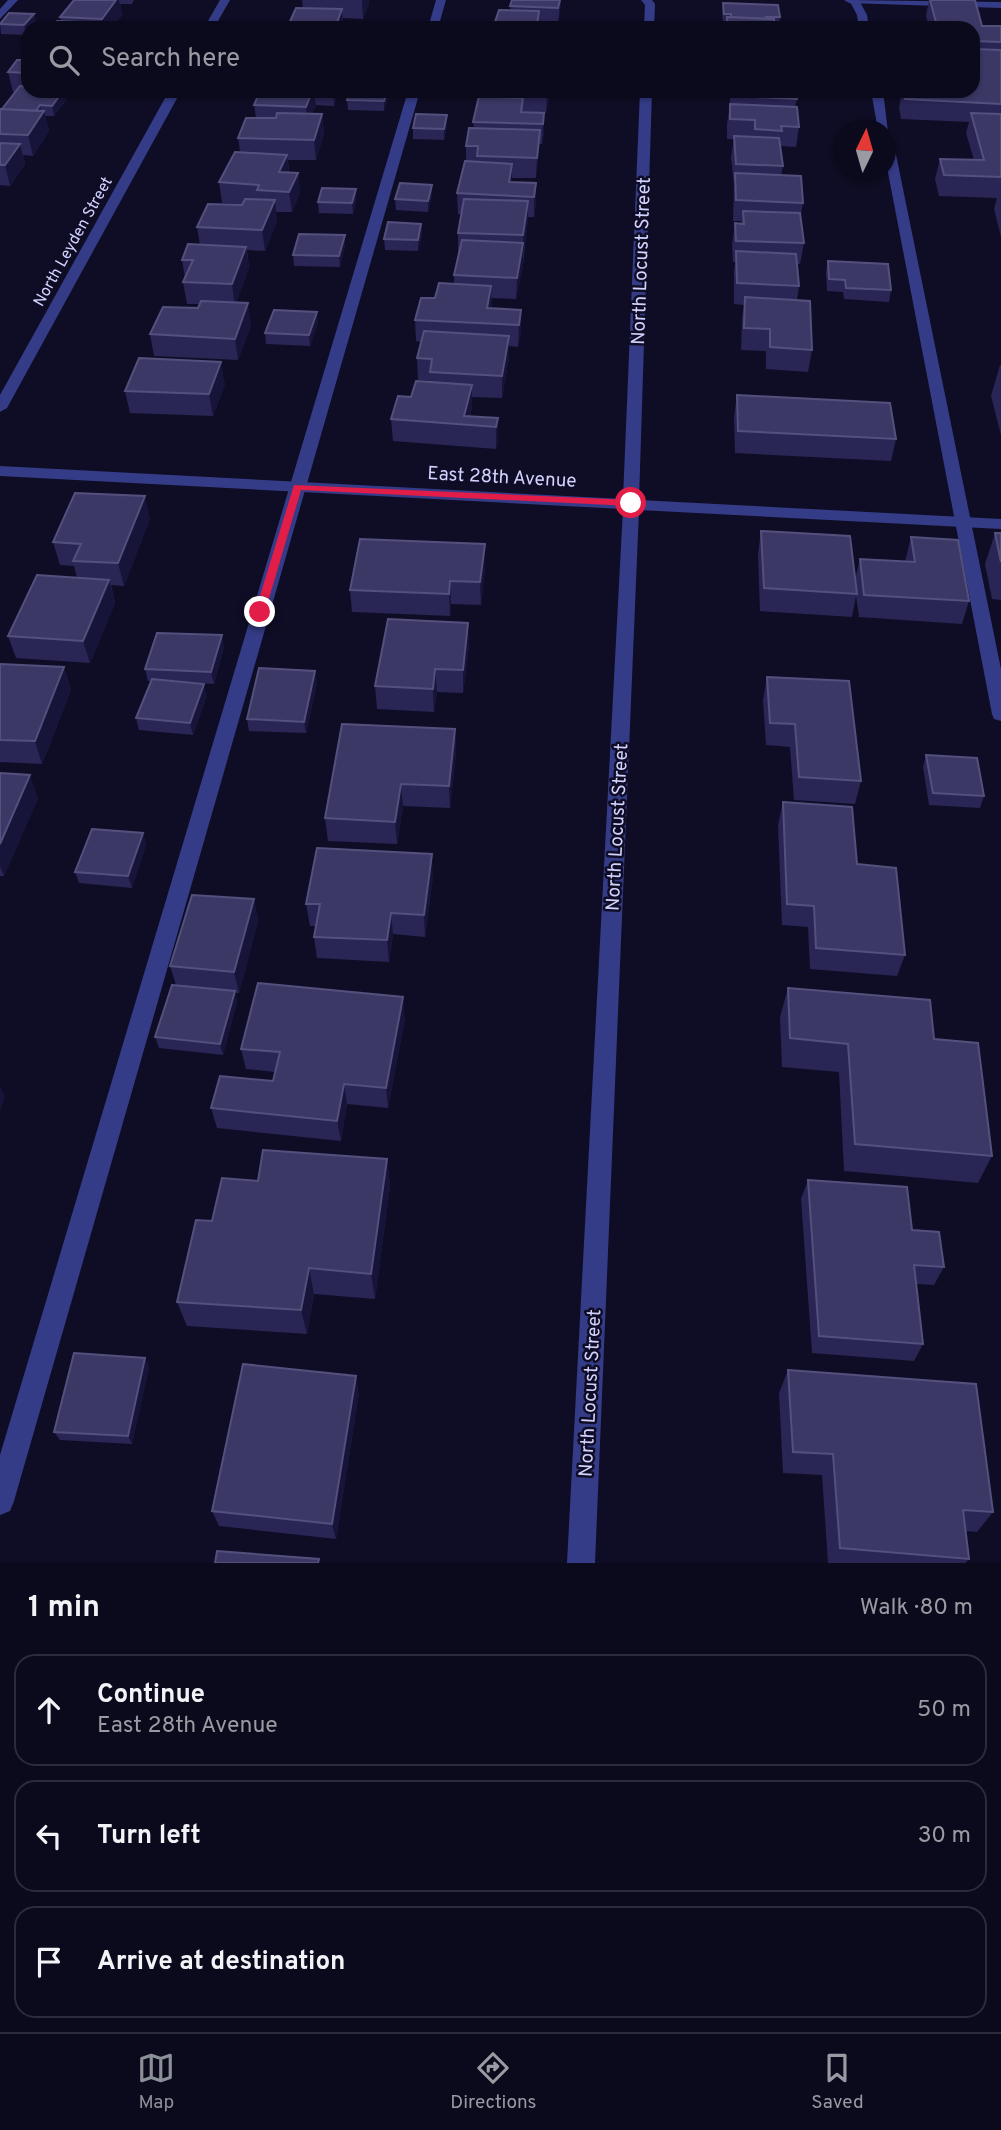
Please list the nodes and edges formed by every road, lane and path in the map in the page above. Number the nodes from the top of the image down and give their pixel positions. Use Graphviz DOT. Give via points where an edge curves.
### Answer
graph roads {
  1 [pos="13,0"];
  2 [pos="225,0"];
  3 [pos="441,0"];
  4 [pos="646,0"];
  5 [pos="852,0"];
  6 [pos="1001,5"];
  7 [pos="0,16"];
  8 [pos="213,21"];
  9 [pos="435,21"];
  10 [pos="649,21"];
  11 [pos="863,21"];
  12 [pos="171,98"];
  13 [pos="412,98"];
  14 [pos="646,98"];
  15 [pos="878,98"];
  16 [pos="882,119"];
  17 [pos="895,182"];
  18 [pos="0,408"];
  19 [pos="0,471"];
  20 [pos="297,487"];
  21 [pos="631,503"];
  22 [pos="962,522"];
  23 [pos="1001,524"];
  24 [pos="1001,714"];
  25 [pos="0,1501"];
  26 [pos="581,1563"];
  1 -- 7 [label="street"];
  2 -- 8 [label="street"];
  3 -- 9 [label="street"];
  4 -- 10 [label="street"];
  5 -- 6 [label="street"];
  5 -- 11 [label="street"];
  12 -- 18 [label="street, North Leyden Street"];
  13 -- 20 [label="street"];
  14 -- 21 [label="street, North Locust Street"];
  15 -- 16 [label="street"];
  17 -- 22 [label="street"];
  19 -- 20 [label="street, East 28th Avenue"];
  20 -- 21 [label="street, East 28th Avenue"];
  20 -- 25 [label="street"];
  21 -- 22 [label="street, East 28th Avenue"];
  21 -- 26 [label="street, North Locust Street"];
  22 -- 23 [label="street, East 28th Avenue"];
  22 -- 24 [label="street"];
}
